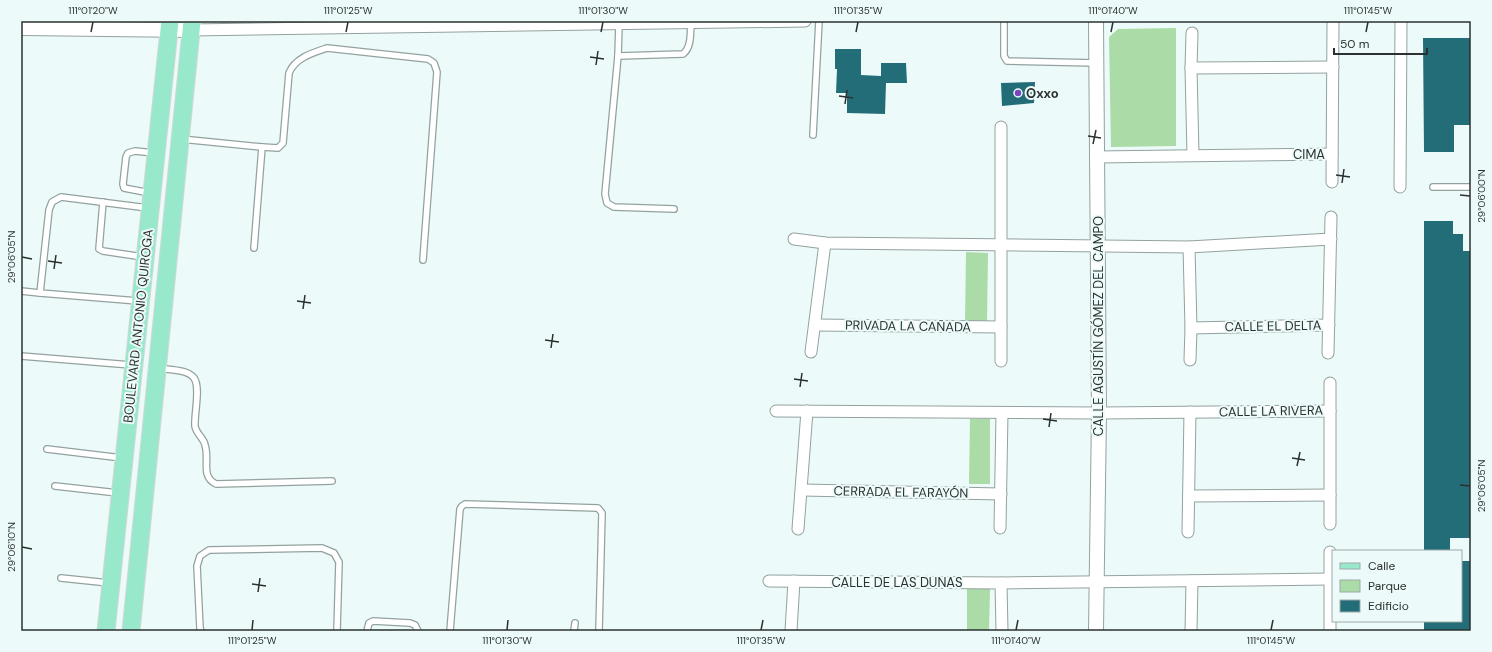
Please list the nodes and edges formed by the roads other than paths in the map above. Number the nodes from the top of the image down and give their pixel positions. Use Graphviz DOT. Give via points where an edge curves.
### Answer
graph roads {
  1 [pos="731,21"];
  2 [pos="805,21"];
  3 [pos="819,21"];
  4 [pos="1004,21"];
  5 [pos="1096,21"];
  6 [pos="1333,21"];
  7 [pos="1401,21"];
  8 [pos="691,23"];
  9 [pos="619,24"];
  10 [pos="170,25"];
  11 [pos="192,25"];
  12 [pos="21,28"];
  13 [pos="1192,33"];
  14 [pos="618,56"];
  15 [pos="1097,63"];
  16 [pos="1333,67"];
  17 [pos="1191,68"];
  18 [pos="1000,127"];
  19 [pos="813,135"];
  20 [pos="180,139"];
  21 [pos="262,147"];
  22 [pos="156,153"];
  23 [pos="1332,154"];
  24 [pos="1193,155"];
  25 [pos="1096,157"];
  26 [pos="1332,182"];
  27 [pos="1400,186"];
  28 [pos="1434,187"];
  29 [pos="1471,187"];
  30 [pos="151,201"];
  31 [pos="103,202"];
  32 [pos="674,209"];
  33 [pos="1331,217"];
  34 [pos="1331,239"];
  35 [pos="794,240"];
  36 [pos="825,242"];
  37 [pos="1001,245"];
  38 [pos="1097,245"];
  39 [pos="1189,247"];
  40 [pos="254,248"];
  41 [pos="145,257"];
  42 [pos="423,260"];
  43 [pos="21,291"];
  44 [pos="40,293"];
  45 [pos="140,301"];
  46 [pos="815,325"];
  47 [pos="1329,325"];
  48 [pos="1001,328"];
  49 [pos="1191,328"];
  50 [pos="811,352"];
  51 [pos="1328,353"];
  52 [pos="21,356"];
  53 [pos="1190,360"];
  54 [pos="1001,361"];
  55 [pos="134,365"];
  56 [pos="158,368"];
  57 [pos="1330,383"];
  58 [pos="776,410"];
  59 [pos="807,411"];
  60 [pos="1330,411"];
  61 [pos="1002,412"];
  62 [pos="1190,412"];
  63 [pos="1099,413"];
  64 [pos="47,449"];
  65 [pos="124,458"];
  66 [pos="332,481"];
  67 [pos="55,486"];
  68 [pos="802,490"];
  69 [pos="120,494"];
  70 [pos="1000,494"];
  71 [pos="1330,495"];
  72 [pos="1189,496"];
  73 [pos="1330,524"];
  74 [pos="1000,528"];
  75 [pos="798,529"];
  76 [pos="1188,532"];
  77 [pos="1330,552"];
  78 [pos="61,578"];
  79 [pos="1330,579"];
  80 [pos="769,581"];
  81 [pos="794,581"];
  82 [pos="1096,581"];
  83 [pos="1192,581"];
  84 [pos="1001,583"];
  85 [pos="111,584"];
  86 [pos="575,623"];
  87 [pos="106,631"];
  88 [pos="131,631"];
  89 [pos="201,631"];
  90 [pos="337,631"];
  91 [pos="367,631"];
  92 [pos="418,631"];
  93 [pos="450,631"];
  94 [pos="574,631"];
  95 [pos="599,631"];
  96 [pos="791,631"];
  97 [pos="1002,631"];
  98 [pos="1096,631"];
  99 [pos="1191,631"];
  100 [pos="1330,631"];
  1 -- 2 [label="street"];
  1 -- 8 [label="street"];
  3 -- 19 [label="lane"];
  4 -- 15 [label="lane" via="1004,56 1008,61"];
  5 -- 15 [label="street, CALLE AGUSTÍN GÓMEZ DEL CAMPO"];
  6 -- 16 [label="street, CIMA"];
  7 -- 27 [label="street"];
  8 -- 9 [label="street"];
  8 -- 14 [label="lane" via="690,46 683,54"];
  9 -- 11 [label="street"];
  9 -- 14 [label="lane"];
  10 -- 11 [label="street"];
  10 -- 12 [label="street"];
  10 -- 22 [label="main road, BOULEVARD ANTONIO QUIROGA"];
  11 -- 20 [label="main road, BOULEVARD ANTONIO QUIROGA"];
  13 -- 17 [label="street"];
  14 -- 32 [label="lane" via="605,194 607,203 614,207"];
  15 -- 25 [label="street, CALLE AGUSTÍN GÓMEZ DEL CAMPO"];
  16 -- 17 [label="street"];
  16 -- 23 [label="street, CIMA"];
  17 -- 24 [label="street"];
  18 -- 37 [label="street"];
  20 -- 21 [label="lane"];
  20 -- 56 [label="main road, BOULEVARD ANTONIO QUIROGA"];
  21 -- 40 [label="lane"];
  21 -- 42 [label="lane" via="278,148 283,143 289,73 292,65 311,53 327,48 428,59 434,63 437,72"];
  22 -- 30 [label="main road, BOULEVARD ANTONIO QUIROGA"];
  22 -- 30 [label="lane" via="128,153 123,184 124,188"];
  23 -- 24 [label="street, CIMA"];
  23 -- 26 [label="street"];
  24 -- 25 [label="street, CIMA"];
  25 -- 38 [label="street, CALLE AGUSTÍN GÓMEZ DEL CAMPO"];
  28 -- 29 [label="lane"];
  30 -- 31 [label="lane"];
  30 -- 41 [label="main road, BOULEVARD ANTONIO QUIROGA"];
  31 -- 41 [label="lane" via="99,249"];
  31 -- 44 [label="lane" via="61,197 52,202"];
  33 -- 34 [label="street, CALLE EL DELTA"];
  34 -- 39 [label="street"];
  34 -- 47 [label="street, CALLE EL DELTA"];
  35 -- 36 [label="street"];
  36 -- 37 [label="street"];
  36 -- 46 [label="street"];
  37 -- 38 [label="street"];
  37 -- 48 [label="street"];
  38 -- 39 [label="street"];
  38 -- 63 [label="street, CALLE AGUSTÍN GÓMEZ DEL CAMPO"];
  39 -- 49 [label="street"];
  41 -- 45 [label="main road, BOULEVARD ANTONIO QUIROGA"];
  43 -- 44 [label="lane"];
  44 -- 45 [label="lane"];
  45 -- 55 [label="main road, BOULEVARD ANTONIO QUIROGA"];
  46 -- 48 [label="street, PRIVADA LA CAÑADA"];
  46 -- 50 [label="street"];
  47 -- 49 [label="street, CALLE EL DELTA"];
  47 -- 51 [label="street"];
  48 -- 54 [label="street"];
  49 -- 53 [label="street"];
  52 -- 55 [label="lane"];
  55 -- 65 [label="main road, BOULEVARD ANTONIO QUIROGA"];
  56 -- 66 [label="lane" via="187,372 194,377 197,385 195,429 205,443 209,480 216,484"];
  56 -- 88 [label="main road, BOULEVARD ANTONIO QUIROGA"];
  57 -- 60 [label="street"];
  58 -- 59 [label="street"];
  59 -- 61 [label="street"];
  59 -- 68 [label="street"];
  60 -- 62 [label="street, CALLE LA RIVERA"];
  60 -- 71 [label="street, CALLE LA RIVERA"];
  61 -- 63 [label="street"];
  61 -- 70 [label="street"];
  62 -- 63 [label="street, CALLE LA RIVERA"];
  62 -- 72 [label="street"];
  63 -- 82 [label="street, CALLE AGUSTÍN GÓMEZ DEL CAMPO"];
  64 -- 65 [label="lane"];
  65 -- 69 [label="main road, BOULEVARD ANTONIO QUIROGA"];
  67 -- 69 [label="lane"];
  68 -- 70 [label="street, CERRADA EL FARAYÓN"];
  68 -- 75 [label="street"];
  69 -- 85 [label="main road, BOULEVARD ANTONIO QUIROGA"];
  70 -- 74 [label="street"];
  71 -- 72 [label="street"];
  71 -- 73 [label="street, CALLE LA RIVERA"];
  72 -- 76 [label="street"];
  77 -- 79 [label="street"];
  78 -- 85 [label="lane"];
  79 -- 83 [label="street, CALLE DE LAS DUNAS"];
  79 -- 100 [label="street"];
  80 -- 81 [label="street, CALLE DE LAS DUNAS"];
  81 -- 84 [label="street, CALLE DE LAS DUNAS"];
  81 -- 96 [label="street"];
  82 -- 83 [label="street, CALLE DE LAS DUNAS"];
  82 -- 84 [label="street, CALLE DE LAS DUNAS"];
  82 -- 98 [label="street, CALLE AGUSTÍN GÓMEZ DEL CAMPO"];
  83 -- 99 [label="street"];
  84 -- 97 [label="street"];
  85 -- 87 [label="main road, BOULEVARD ANTONIO QUIROGA"];
  86 -- 94 [label="lane"];
  89 -- 90 [label="lane" via="197,566 200,556 209,550 322,548 334,553 338,562"];
  91 -- 92 [label="lane" via="369,623 373,620 410,623 415,625"];
  93 -- 95 [label="lane" via="460,509 465,504 601,510"];
}
